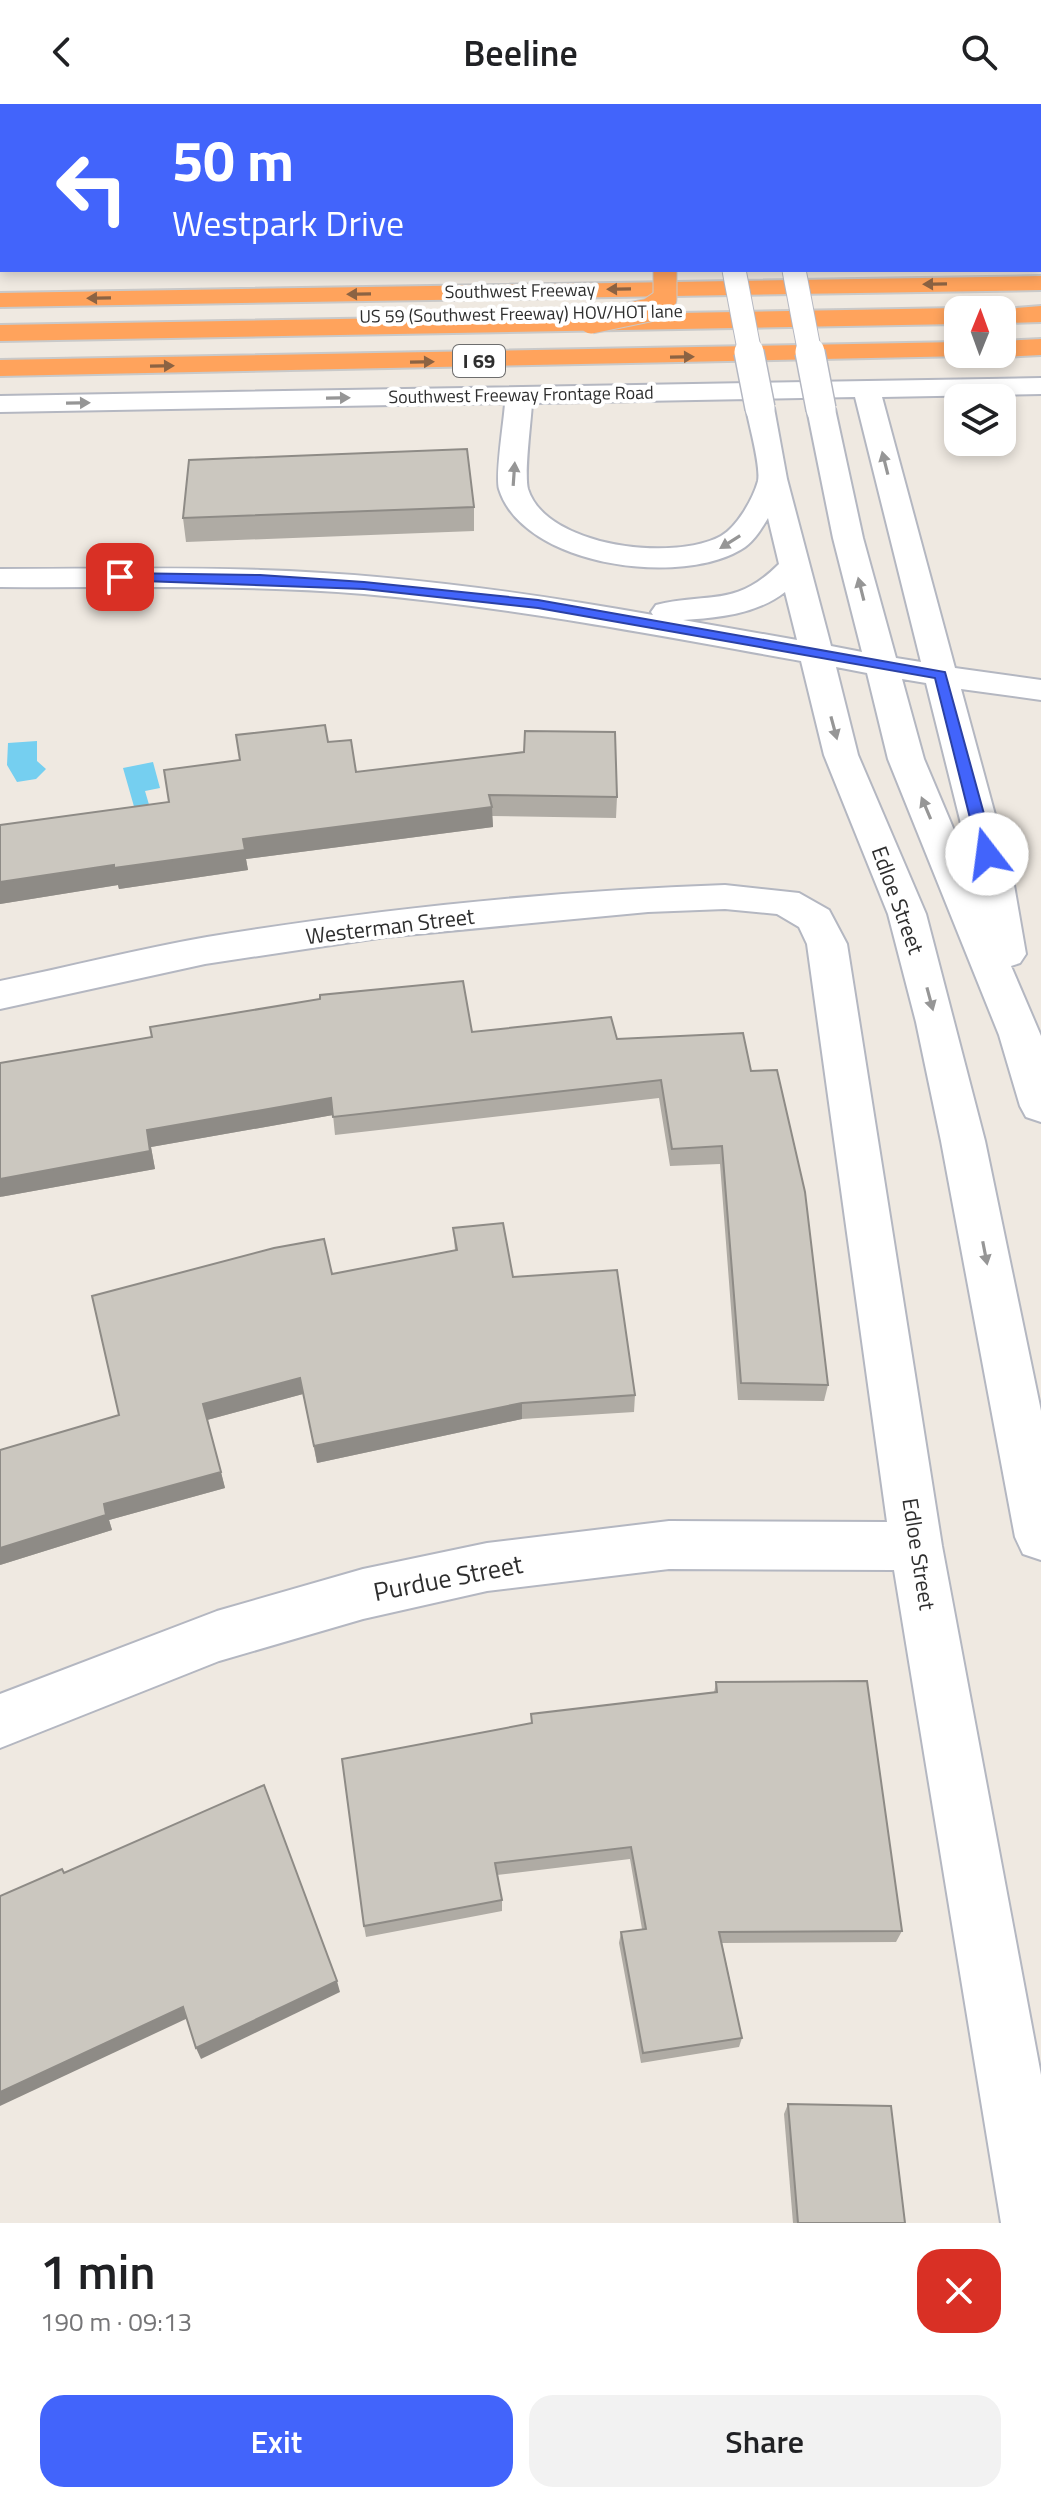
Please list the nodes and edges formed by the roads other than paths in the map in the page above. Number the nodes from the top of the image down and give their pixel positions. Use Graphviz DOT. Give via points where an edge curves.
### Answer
graph roads {
  1 [pos="665,272"];
  2 [pos="734,272"];
  3 [pos="794,272"];
  4 [pos="1041,283"];
  5 [pos="0,300"];
  6 [pos="1041,307"];
  7 [pos="1041,314"];
  8 [pos="1016,315"];
  9 [pos="944,316"];
  10 [pos="744,320"];
  11 [pos="803,320"];
  12 [pos="0,322"];
  13 [pos="591,322"];
  14 [pos="0,333"];
  15 [pos="1041,347"];
  16 [pos="1016,348"];
  17 [pos="944,350"];
  18 [pos="0,368"];
  19 [pos="1041,386"];
  20 [pos="867,391"];
  21 [pos="519,395"];
  22 [pos="0,404"];
  23 [pos="772,474"];
  24 [pos="795,565"];
  25 [pos="0,578"];
  26 [pos="615,618"];
  27 [pos="816,653"];
  28 [pos="880,664"];
  29 [pos="941,675"];
  30 [pos="1041,690"];
  31 [pos="785,902"];
  32 [pos="0,995"];
  33 [pos="1020,1035"];
  34 [pos="1041,1106"];
  35 [pos="1040,1524"];
  36 [pos="916,1546"];
  37 [pos="0,1721"];
  38 [pos="1035,2223"];
  1 -- 13 [label="highway, bridge" via="665,299 649,310"];
  2 -- 10 [label="main road, Edloe Street, bridge"];
  3 -- 11 [label="main road, bridge"];
  4 -- 5 [label="highway, Southwest Freeway, one-way"];
  6 -- 12 [label="highway, US 59 (Southwest Freeway) HOV/HOT lane"];
  7 -- 8 [label="highway"];
  9 -- 11 [label="highway"];
  10 -- 11 [label="highway"];
  10 -- 13 [label="highway, bridge"];
  10 -- 23 [label="main road, Edloe Street, bridge"];
  28 -- 11 [label="main road, one-way, bridge"];
  13 -- 14 [label="highway"];
  15 -- 16 [label="highway"];
  18 -- 17 [label="highway, I 69, one-way"];
  19 -- 20 [label="main road, Southwest Freeway Frontage Road"];
  20 -- 21 [label="main road, Southwest Freeway Frontage Road"];
  29 -- 20 [label="main road, one-way"];
  22 -- 21 [label="main road, Southwest Freeway Frontage Road, one-way"];
  23 -- 21 [label="main road, one-way" via="745,531 724,547 664,558 595,550 545,528 517,502 513,488"];
  23 -- 24 [label="main road, Edloe Street"];
  24 -- 26 [label="main road" via="747,601"];
  24 -- 27 [label="main road, Edloe Street"];
  25 -- 26 [label="main road" via="349,584 538,604"];
  26 -- 27 [label="main road"];
  27 -- 28 [label="main road"];
  27 -- 35 [label="main road, Edloe Street, one-way" via="841,755 907,914 936,1022"];
  28 -- 29 [label="main road"];
  33 -- 28 [label="main road, one-way" via="906,759"];
  29 -- 30 [label="main road"];
  29 -- 33 [label="main road" via="995,885"];
  31 -- 32 [label="main road, Westerman Street" via="725,897 648,900 385,924 205,951"];
  31 -- 36 [label="main road, Edloe Street" via="815,919 827,944"];
  33 -- 34 [label="main road"];
  36 -- 37 [label="main road, Purdue Street" via="669,1545 487,1567 363,1594 217,1636"];
  36 -- 38 [label="main road, Edloe Street"];
}
